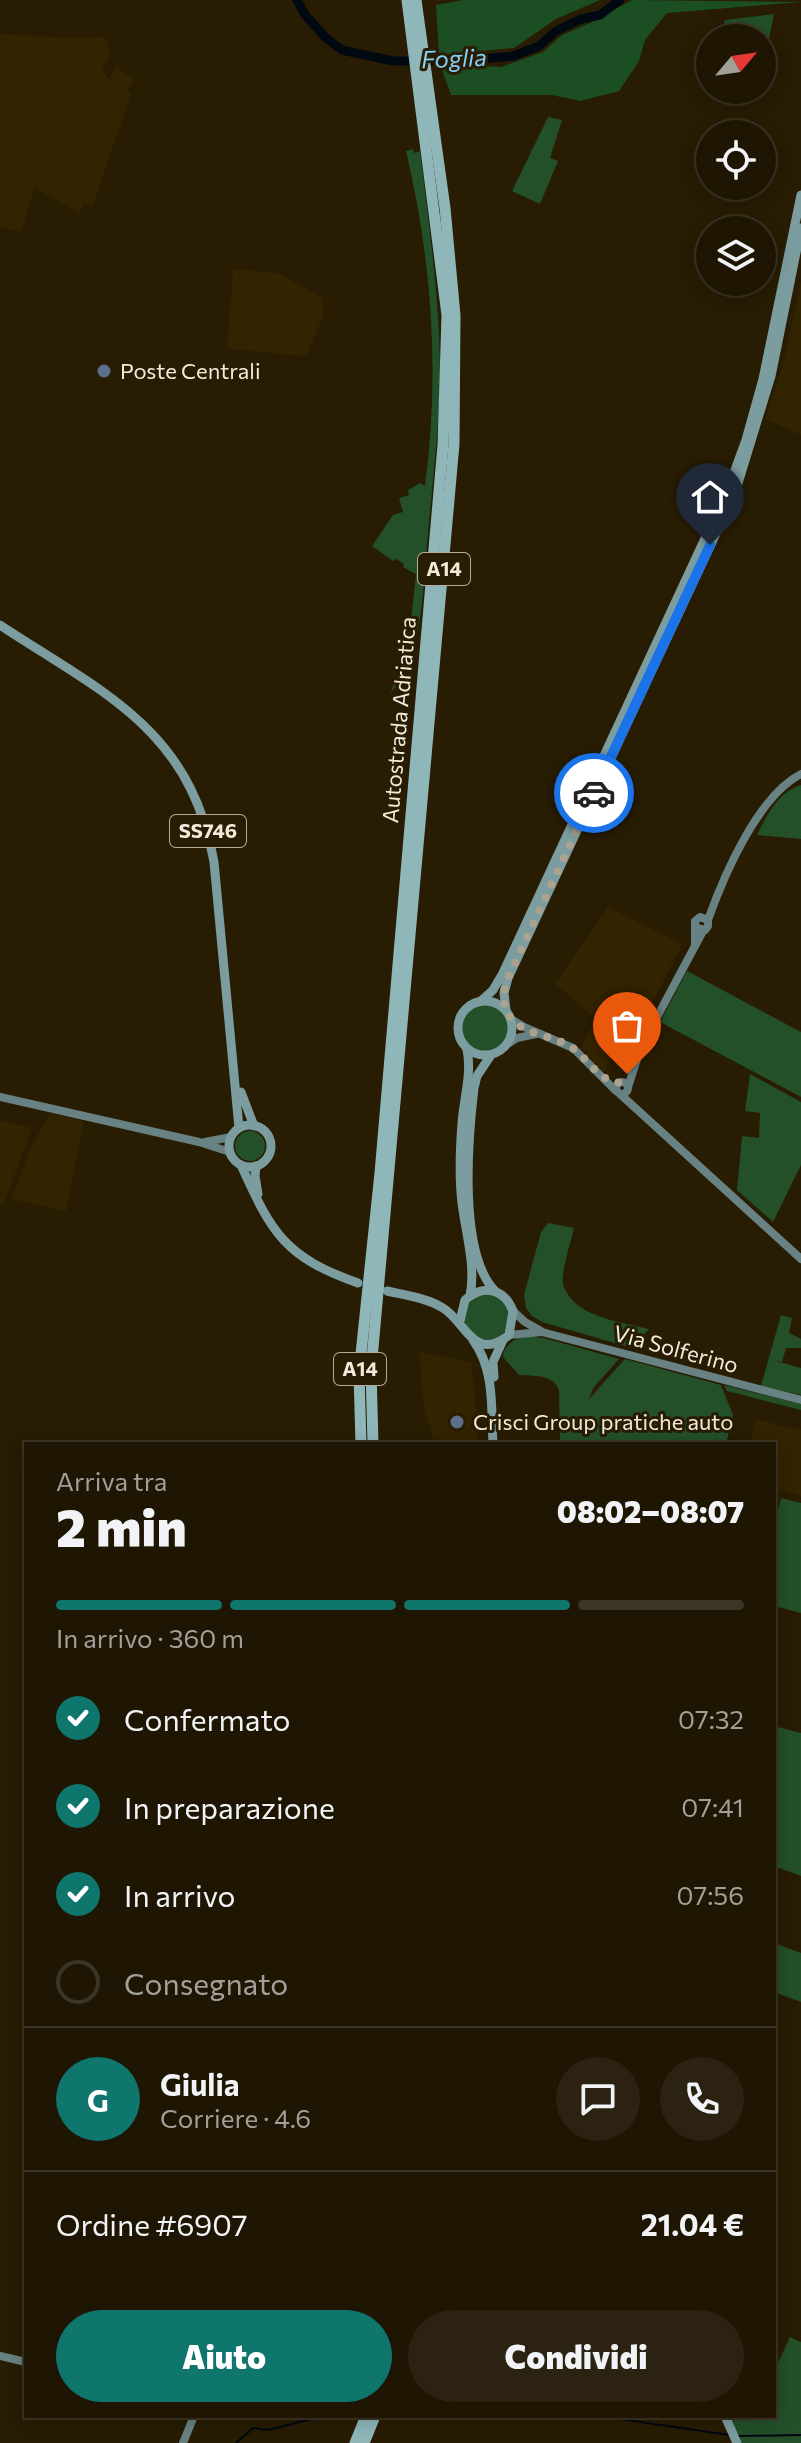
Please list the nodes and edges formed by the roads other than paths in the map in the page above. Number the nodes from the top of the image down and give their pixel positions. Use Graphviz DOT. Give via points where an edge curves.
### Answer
graph roads {
  1 [pos="407,0"];
  2 [pos="416,0"];
  3 [pos="428,126"];
  4 [pos="801,195"];
  5 [pos="801,228"];
  6 [pos="0,625"];
  7 [pos="801,774"];
  8 [pos="481,1001"];
  9 [pos="508,1014"];
  10 [pos="541,1034"];
  11 [pos="509,1043"];
  12 [pos="467,1049"];
  13 [pos="491,1055"];
  14 [pos="234,1064"];
  15 [pos="622,1087"];
  16 [pos="0,1097"];
  17 [pos="254,1126"];
  18 [pos="239,1128"];
  19 [pos="231,1137"];
  20 [pos="199,1142"];
  21 [pos="230,1152"];
  22 [pos="241,1165"];
  23 [pos="256,1166"];
  24 [pos="260,1205"];
  25 [pos="801,1259"];
  26 [pos="358,1283"];
  27 [pos="387,1291"];
  28 [pos="495,1291"];
  29 [pos="467,1298"];
  30 [pos="438,1305"];
  31 [pos="513,1311"];
  32 [pos="460,1321"];
  33 [pos="542,1332"];
  34 [pos="506,1338"];
  35 [pos="473,1340"];
  36 [pos="801,1400"];
  37 [pos="361,1442"];
  38 [pos="373,1442"];
  39 [pos="496,1442"];
  40 [pos="496,1442"];
  41 [pos="0,2356"];
  42 [pos="24,2362"];
  43 [pos="193,2418"];
  44 [pos="369,2419"];
  45 [pos="724,2421"];
  46 [pos="183,2443"];
  47 [pos="355,2443"];
  48 [pos="364,2443"];
  49 [pos="734,2443"];
  1 -- 3 [label="highway, Autostrada Adriatica / A14"];
  2 -- 3 [label="highway, Autostrada Adriatica / A14"];
  3 -- 37 [label="highway, Autostrada Adriatica / A14" via="447,315 443,445 359,1373"];
  3 -- 38 [label="highway, Autostrada Adriatica / A14" via="445,208 455,315 454,444 371,1370"];
  4 -- 8 [label="main road" via="763,379 728,489 503,973"];
  5 -- 9 [label="main road" via="771,376 735,493 508,978 503,999"];
  6 -- 14 [label="main road, SS746" via="131,712 162,742 183,773 199,804 214,862"];
  7 -- 15 [label="street" via="783,784 760,812 713,904 695,921 695,943"];
  8 -- 9 [label="main road" via="499,1004"];
  8 -- 12 [label="main road" via="470,1005 459,1021"];
  9 -- 10 [label="street"];
  9 -- 11 [label="main road"];
  10 -- 11 [label="street"];
  10 -- 15 [label="street" via="573,1048 604,1079"];
  11 -- 13 [label="main road"];
  12 -- 13 [label="main road"];
  12 -- 29 [label="main road" via="460,1158 472,1271"];
  13 -- 28 [label="main road" via="474,1088 468,1174 476,1253"];
  14 -- 17 [label="main road, SS746"];
  14 -- 18 [label="main road, SS746"];
  15 -- 25 [label="street" via="636,1107"];
  16 -- 20 [label="street"];
  17 -- 18 [label="main road"];
  17 -- 23 [label="main road, SS746" via="266,1134 270,1147 268,1157"];
  18 -- 19 [label="main road"];
  19 -- 20 [label="street"];
  19 -- 21 [label="main road"];
  20 -- 21 [label="street"];
  21 -- 22 [label="main road, SS746"];
  22 -- 23 [label="main road"];
  22 -- 24 [label="main road, SS746"];
  23 -- 24 [label="main road, SS746"];
  24 -- 26 [label="main road, SS746" via="291,1249"];
  27 -- 30 [label="main road"];
  28 -- 29 [label="main road" via="480,1290"];
  28 -- 31 [label="main road"];
  29 -- 30 [label="main road"];
  29 -- 32 [label="main road"];
  30 -- 32 [label="main road"];
  31 -- 33 [label="street, Via Solferino"];
  31 -- 34 [label="main road"];
  32 -- 35 [label="main road"];
  33 -- 34 [label="street, Via Solferino"];
  33 -- 36 [label="street, Via Solferino"];
  34 -- 35 [label="main road" via="487,1344"];
  34 -- 39 [label="main road" via="493,1362"];
  35 -- 40 [label="main road" via="488,1372"];
  41 -- 42 [label="street"];
  43 -- 46 [label="street"];
  44 -- 47 [label="highway"];
  44 -- 48 [label="highway"];
  45 -- 49 [label="main road"];
}
